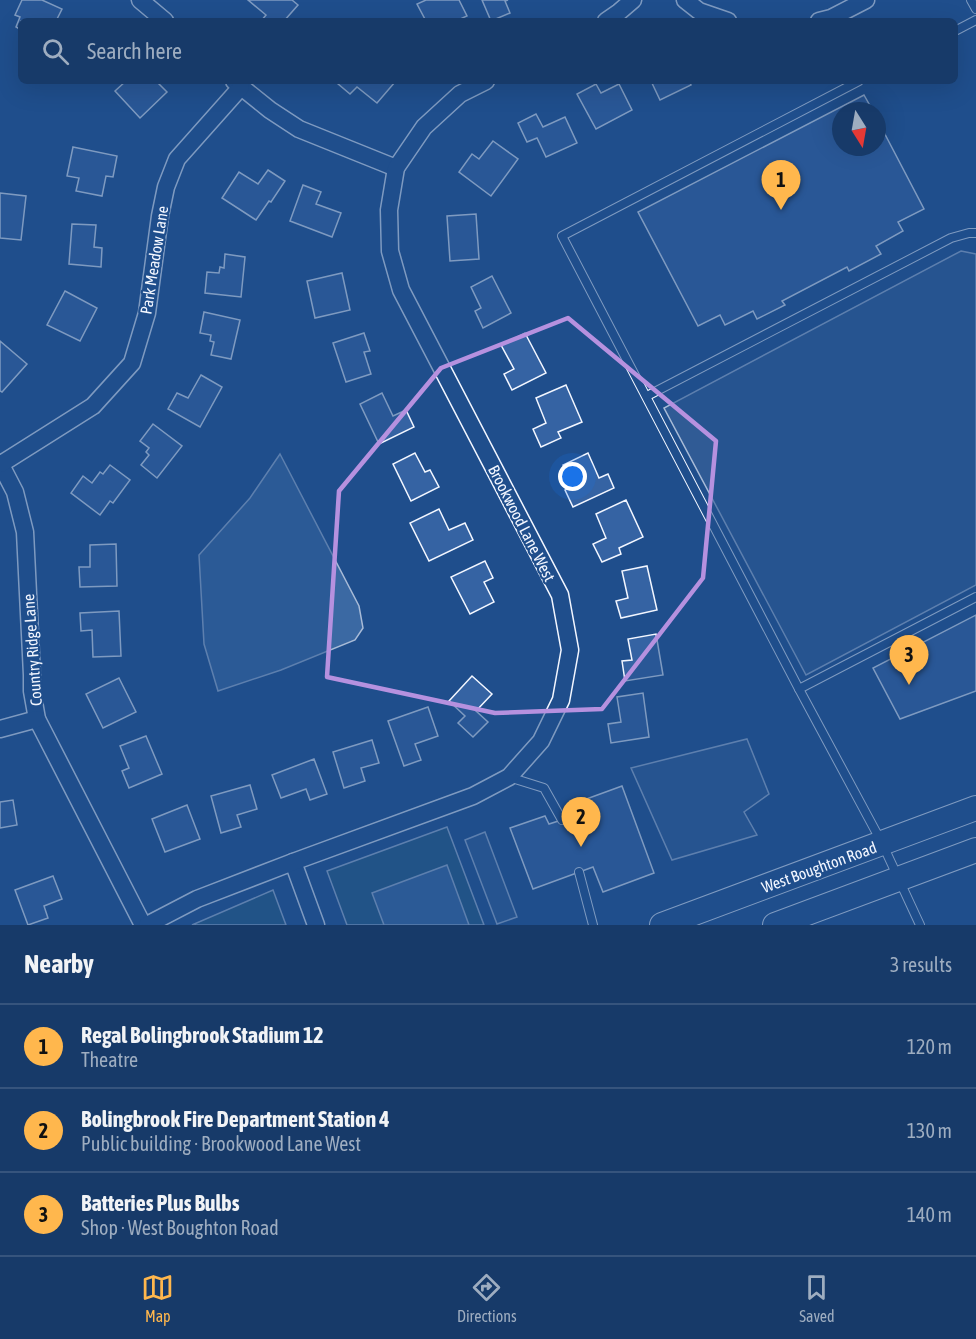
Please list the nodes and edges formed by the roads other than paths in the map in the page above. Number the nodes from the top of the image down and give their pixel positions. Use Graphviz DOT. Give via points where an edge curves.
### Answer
graph roads {
  1 [pos="140,0"];
  2 [pos="633,0"];
  3 [pos="685,0"];
  4 [pos="866,0"];
  5 [pos="971,0"];
  6 [pos="976,9"];
  7 [pos="161,18"];
  8 [pos="610,18"];
  9 [pos="719,18"];
  10 [pos="831,18"];
  11 [pos="976,20"];
  12 [pos="958,29"];
  13 [pos="238,84"];
  14 [pos="480,84"];
  15 [pos="853,84"];
  16 [pos="396,168"];
  17 [pos="976,233"];
  18 [pos="647,396"];
  19 [pos="1,463"];
  20 [pos="976,597"];
  21 [pos="799,689"];
  22 [pos="37,718"];
  23 [pos="0,729"];
  24 [pos="509,777"];
  25 [pos="976,808"];
  26 [pos="562,820"];
  27 [pos="882,843"];
  28 [pos="976,850"];
  29 [pos="293,862"];
  30 [pos="579,872"];
  31 [pos="898,879"];
  32 [pos="145,925"];
  33 [pos="316,925"];
  34 [pos="593,925"];
  35 [pos="662,925"];
  36 [pos="775,925"];
  37 [pos="920,925"];
  1 -- 7 [label="street"];
  2 -- 8 [label="street"];
  3 -- 9 [label="street" via="699,11"];
  4 -- 10 [label="street"];
  5 -- 6 [label="lane"];
  11 -- 12 [label="lane"];
  13 -- 16 [label="street" via="299,129"];
  13 -- 19 [label="street, Park Meadow Lane" via="177,159 166,187 147,313 132,363 93,406"];
  14 -- 16 [label="street, Brookwood Lane West" via="460,94 424,127"];
  15 -- 18 [label="lane" via="562,236"];
  16 -- 24 [label="street, Brookwood Lane West" via="389,210 390,251 401,290 560,595 570,650 561,700 541,741"];
  17 -- 18 [label="lane" via="951,238"];
  18 -- 21 [label="lane"];
  19 -- 22 [label="street, Country Ridge Lane" via="15,492 24,532 32,691"];
  20 -- 21 [label="lane"];
  21 -- 27 [label="lane"];
  22 -- 23 [label="street"];
  22 -- 32 [label="street, Country Ridge Lane"];
  24 -- 26 [label="lane" via="544,788"];
  24 -- 29 [label="street, Brookwood Lane West" via="473,796"];
  25 -- 27 [label="main road, West Boughton Road"];
  27 -- 31 [label="lane"];
  27 -- 35 [label="main road, West Boughton Road"];
  28 -- 31 [label="main road"];
  29 -- 32 [label="street, Brookwood Lane West" via="197,899"];
  29 -- 33 [label="street"];
  30 -- 34 [label="lane"];
  31 -- 36 [label="main road"];
  31 -- 37 [label="lane"];
}
